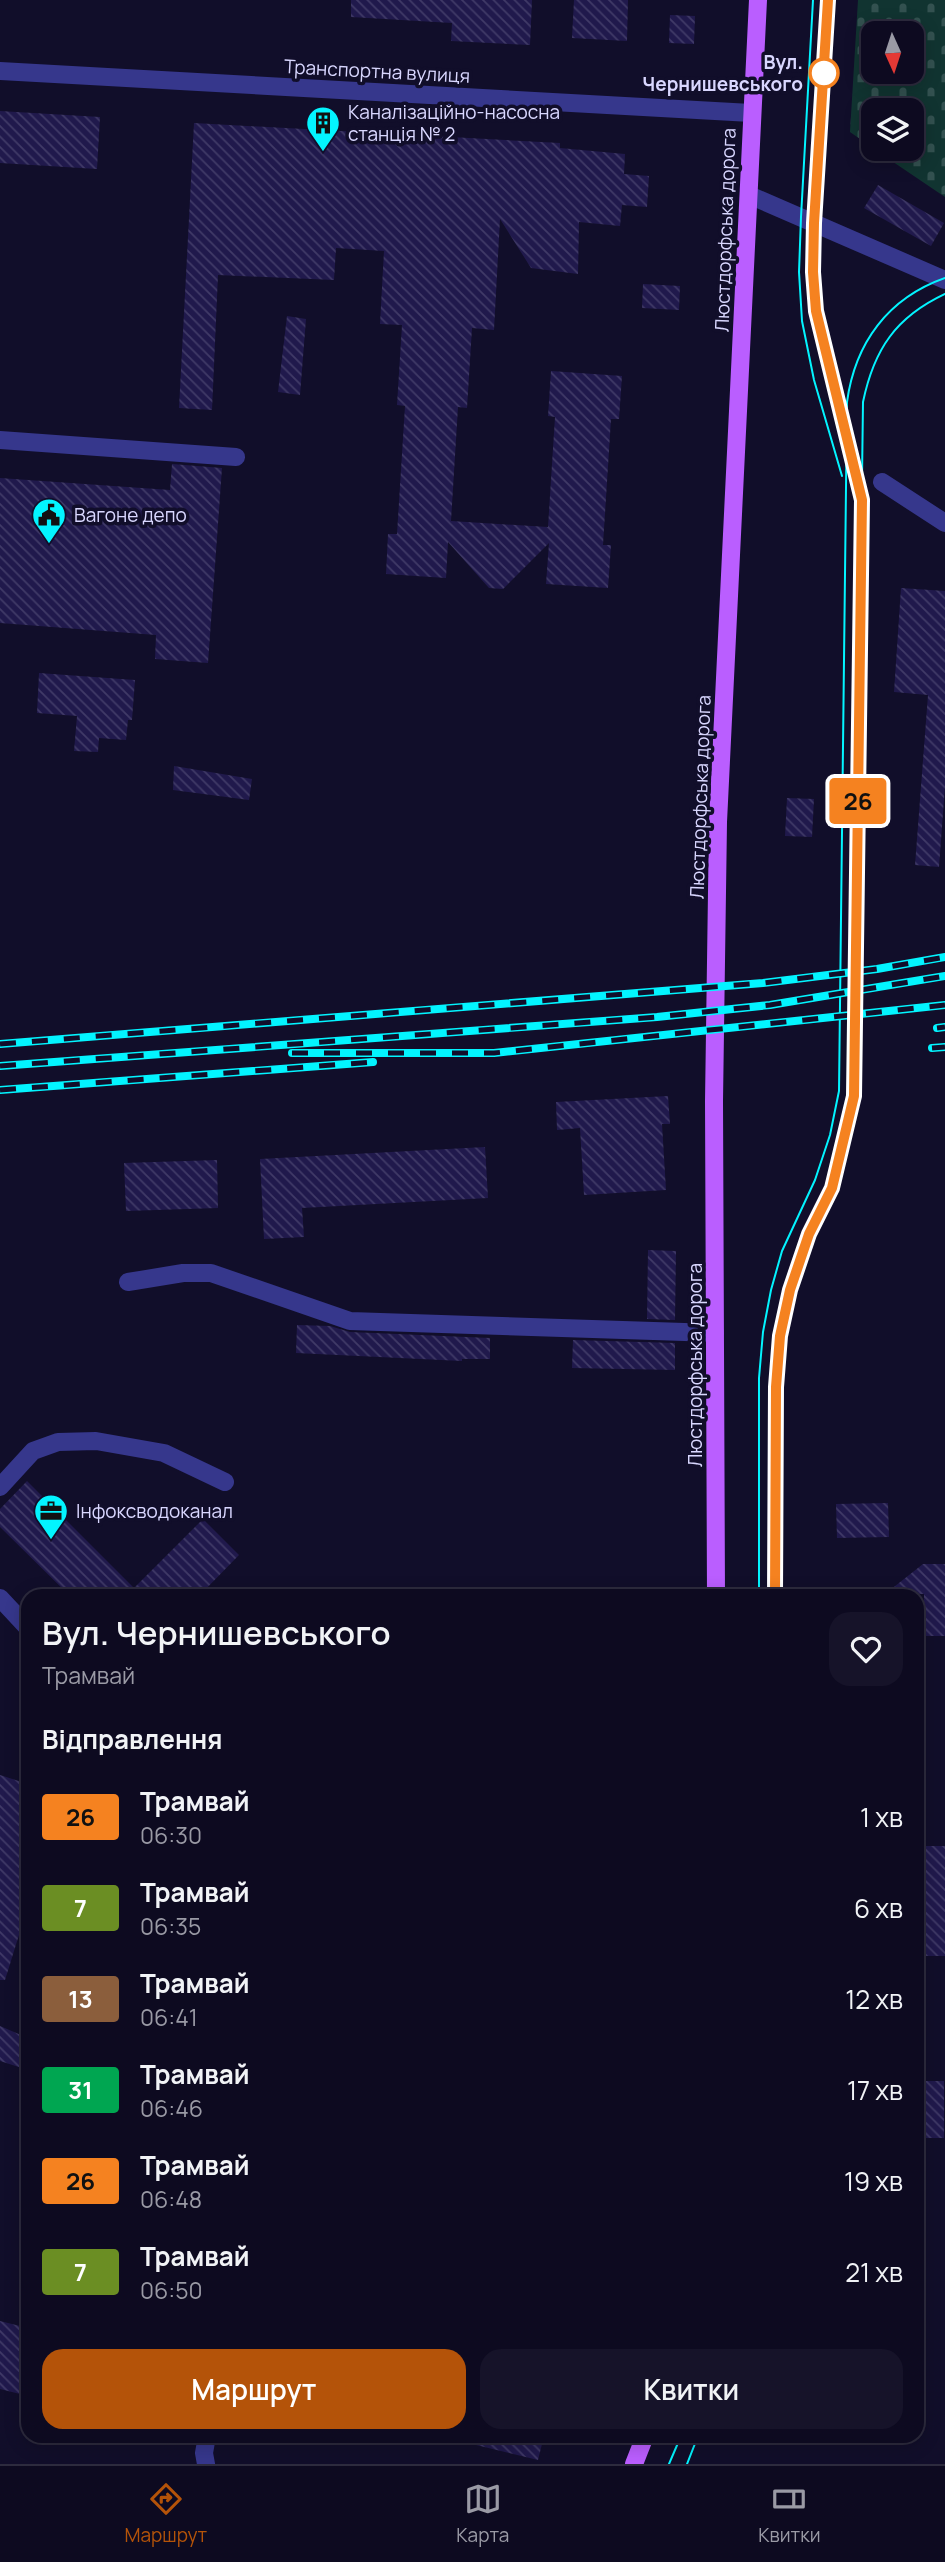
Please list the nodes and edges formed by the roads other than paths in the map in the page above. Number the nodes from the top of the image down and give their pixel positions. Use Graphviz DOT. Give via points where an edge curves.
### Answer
graph roads {
  1 [pos="758,0"];
  2 [pos="0,71"];
  3 [pos="751,113"];
  4 [pos="749,195"];
  5 [pos="945,280"];
  6 [pos="0,440"];
  7 [pos="236,457"];
  8 [pos="882,482"];
  9 [pos="945,523"];
  10 [pos="128,1282"];
  11 [pos="715,1333"];
  12 [pos="225,1482"];
  13 [pos="0,1488"];
  14 [pos="716,1589"];
  15 [pos="0,1598"];
  16 [pos="21,1620"];
  17 [pos="206,2443"];
  18 [pos="642,2443"];
  19 [pos="206,2464"];
  20 [pos="634,2464"];
  1 -- 3 [label="main road, Люстдорфська дорога"];
  2 -- 3 [label="street, Транспортна вулиця"];
  3 -- 4 [label="main road, Люстдорфська дорога"];
  4 -- 5 [label="street"];
  4 -- 11 [label="main road, Люстдорфська дорога" via="718,822"];
  6 -- 7 [label="street"];
  8 -- 9 [label="street"];
  10 -- 11 [label="street" via="211,1273 350,1321"];
  11 -- 14 [label="main road, Люстдорфська дорога"];
  12 -- 13 [label="street" via="164,1453 96,1441 58,1442 33,1451"];
  15 -- 16 [label="street"];
  17 -- 19 [label="street"];
  18 -- 20 [label="main road"];
}
